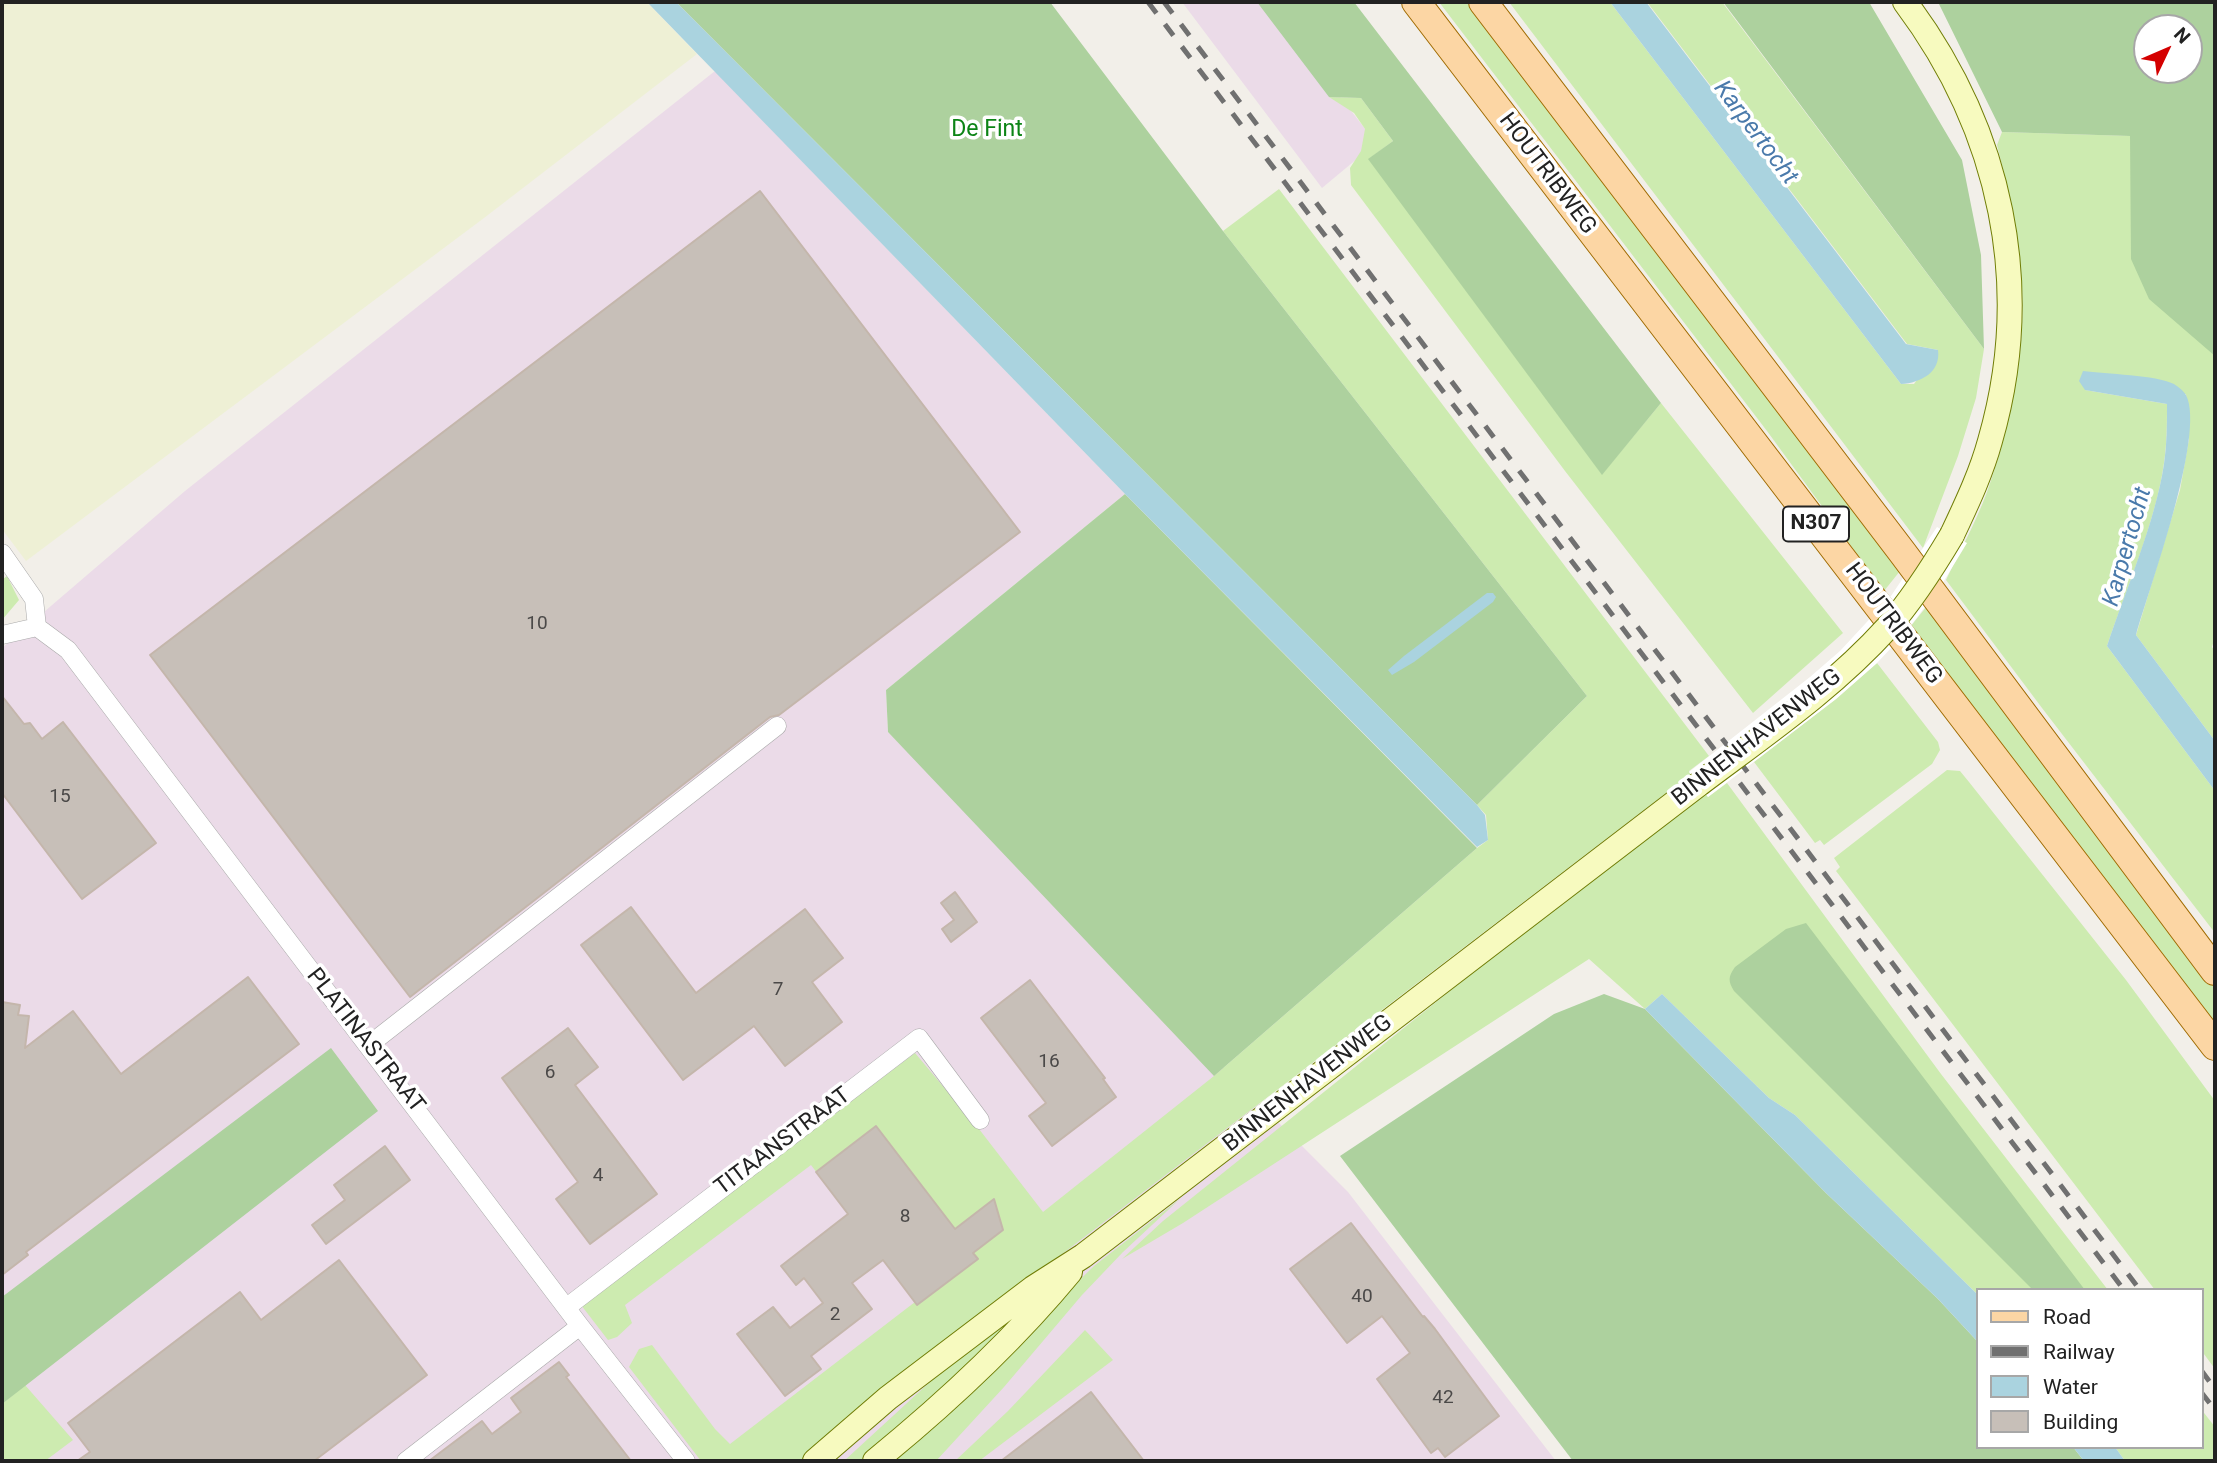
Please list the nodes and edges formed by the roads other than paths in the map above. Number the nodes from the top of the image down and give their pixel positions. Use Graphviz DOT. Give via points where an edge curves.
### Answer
graph roads {
  1 [pos="1416,2"];
  2 [pos="1483,2"];
  3 [pos="1905,2"];
  4 [pos="2,553"];
  5 [pos="37,627"];
  6 [pos="2,635"];
  7 [pos="778,726"];
  8 [pos="2215,971"];
  9 [pos="369,1045"];
  10 [pos="2215,1046"];
  11 [pos="980,1120"];
  12 [pos="1083,1256"];
  13 [pos="566,1307"];
  14 [pos="580,1325"];
  15 [pos="406,1461"];
  16 [pos="686,1461"];
  17 [pos="815,1461"];
  18 [pos="875,1461"];
  1 -- 10 [label="main road, HOUTRIBWEG / N307"];
  2 -- 8 [label="main road, N307"];
  3 -- 12 [label="main road, BINNENHAVENWEG, bridge" via="1937,48 1971,113 1994,179 2009,266 2009,342 1984,461 1952,535 1929,572 1873,643 1809,700"];
  4 -- 5 [label="street" via="34,599"];
  5 -- 6 [label="street"];
  5 -- 9 [label="street, PLATINASTRAAT" via="68,650"];
  7 -- 9 [label="street"];
  9 -- 13 [label="street, PLATINASTRAAT"];
  11 -- 13 [label="street, TITAANSTRAAT" via="919,1038"];
  12 -- 17 [label="main road, BINNENHAVENWEG" via="1033,1287 888,1398"];
  12 -- 18 [label="main road, BINNENHAVENWEG" via="1045,1302 968,1379"];
  13 -- 14 [label="street, PLATINASTRAAT"];
  14 -- 15 [label="street"];
  14 -- 16 [label="street, PLATINASTRAAT"];
}
